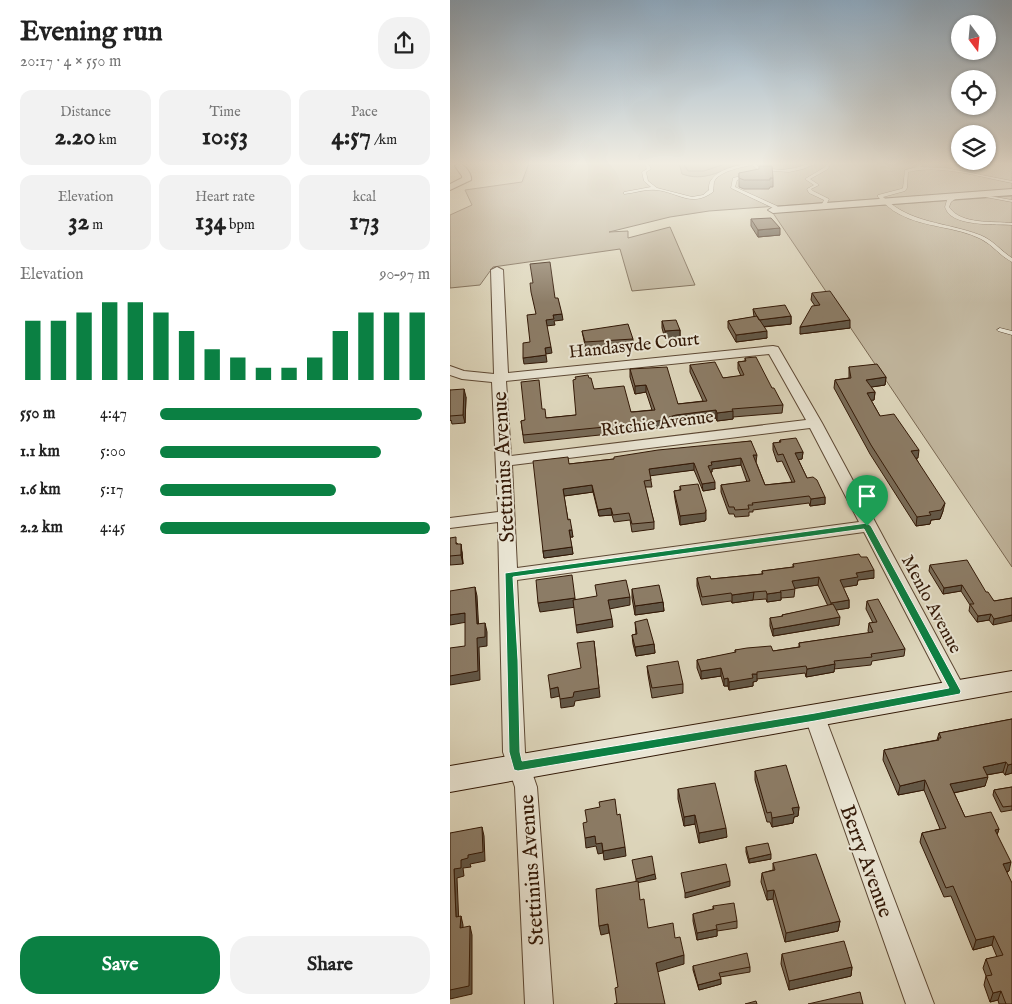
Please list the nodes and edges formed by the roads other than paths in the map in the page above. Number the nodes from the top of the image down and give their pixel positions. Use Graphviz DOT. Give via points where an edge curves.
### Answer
graph roads {
  1 [pos="896,210"];
  2 [pos="949,210"];
  3 [pos="1012,224"];
  4 [pos="1012,260"];
  5 [pos="497,270"];
  6 [pos="1000,330"];
  7 [pos="1012,333"];
  8 [pos="774,350"];
  9 [pos="450,370"];
  10 [pos="499,378"];
  11 [pos="814,423"];
  12 [pos="504,460"];
  13 [pos="505,516"];
  14 [pos="450,522"];
  15 [pos="867,526"];
  16 [pos="508,575"];
  17 [pos="1012,681"];
  18 [pos="956,691"];
  19 [pos="815,717"];
  20 [pos="518,766"];
  21 [pos="450,779"];
  22 [pos="539,1004"];
  23 [pos="920,1004"];
  1 -- 4 [label="lane" via="911,219 983,238"];
  2 -- 3 [label="lane" via="969,221"];
  5 -- 10 [label="street, Stettinius Avenue" via="502,370"];
  6 -- 7 [label="lane"];
  8 -- 10 [label="street, Handasyde Court"];
  8 -- 11 [label="street, Menlo Avenue"];
  9 -- 10 [label="street, Handasyde Court" via="462,375"];
  10 -- 12 [label="street, Stettinius Avenue"];
  11 -- 12 [label="street, Ritchie Avenue"];
  11 -- 15 [label="street, Menlo Avenue"];
  12 -- 13 [label="street, Stettinius Avenue"];
  13 -- 14 [label="street"];
  13 -- 16 [label="street, Stettinius Avenue"];
  15 -- 16 [label="street"];
  15 -- 18 [label="street, Menlo Avenue"];
  16 -- 20 [label="street, Stettinius Avenue" via="514,752"];
  17 -- 18 [label="street"];
  18 -- 19 [label="street"];
  19 -- 20 [label="street"];
  19 -- 23 [label="street, Berry Avenue"];
  20 -- 21 [label="street"];
  20 -- 22 [label="street, Stettinius Avenue" via="526,786"];
}
